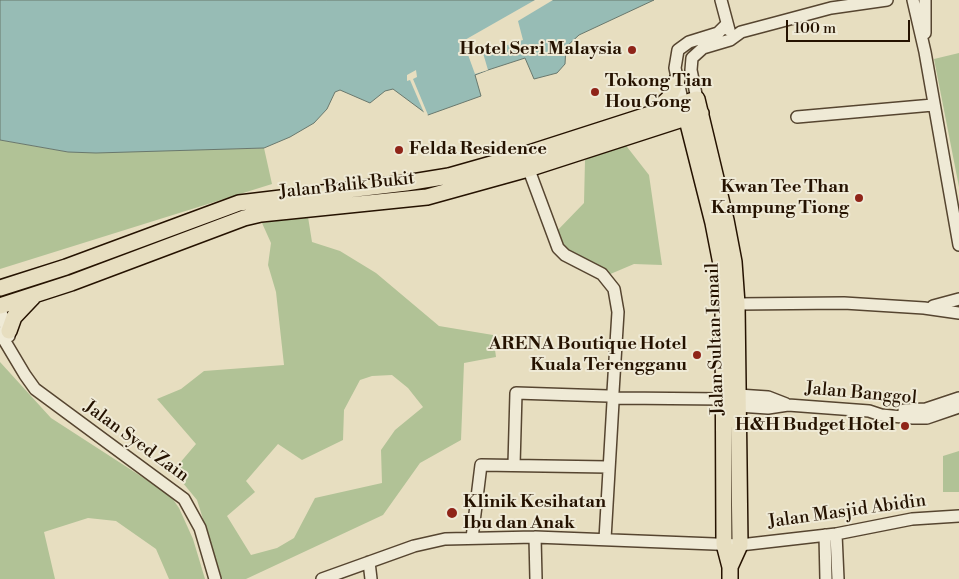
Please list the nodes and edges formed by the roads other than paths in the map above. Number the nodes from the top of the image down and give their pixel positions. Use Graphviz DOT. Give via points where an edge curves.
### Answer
graph roads {
  1 [pos="721,0"];
  2 [pos="887,0"];
  3 [pos="913,0"];
  4 [pos="925,0"];
  5 [pos="727,24"];
  6 [pos="741,32"];
  7 [pos="925,52"];
  8 [pos="677,80"];
  9 [pos="933,105"];
  10 [pos="692,108"];
  11 [pos="797,117"];
  12 [pos="656,120"];
  13 [pos="693,144"];
  14 [pos="526,162"];
  15 [pos="959,245"];
  16 [pos="0,288"];
  17 [pos="34,296"];
  18 [pos="959,299"];
  19 [pos="737,304"];
  20 [pos="0,307"];
  21 [pos="924,308"];
  22 [pos="959,313"];
  23 [pos="4,332"];
  24 [pos="613,397"];
  25 [pos="959,398"];
  26 [pos="734,400"];
  27 [pos="959,407"];
  28 [pos="870,411"];
  29 [pos="514,465"];
  30 [pos="608,466"];
  31 [pos="959,516"];
  32 [pos="831,535"];
  33 [pos="535,537"];
  34 [pos="472,538"];
  35 [pos="605,540"];
  36 [pos="732,544"];
  37 [pos="369,562"];
  38 [pos="730,573"];
  39 [pos="215,579"];
  40 [pos="322,579"];
  41 [pos="371,579"];
  42 [pos="536,579"];
  43 [pos="826,579"];
  44 [pos="838,579"];
  1 -- 5 [label="street"];
  2 -- 6 [label="street" via="832,8"];
  3 -- 7 [label="street"];
  4 -- 7 [label="street"];
  5 -- 6 [label="street" via="731,32"];
  5 -- 8 [label="street" via="718,32 689,42 678,50 675,58"];
  6 -- 10 [label="street" via="730,40 703,48 692,58"];
  7 -- 9 [label="street"];
  8 -- 10 [label="street"];
  8 -- 12 [label="main road"];
  9 -- 11 [label="street"];
  9 -- 15 [label="street"];
  10 -- 12 [label="main road, Jalan Balik Bukit"];
  10 -- 13 [label="main road, Jalan Sultan Ismail"];
  10 -- 19 [label="main road, Jalan Sultan Ismail" via="726,220"];
  12 -- 13 [label="main road" via="689,138"];
  12 -- 14 [label="main road, Jalan Balik Bukit"];
  13 -- 26 [label="main road, Jalan Sultan Ismail" via="721,264"];
  14 -- 16 [label="main road, Jalan Balik Bukit" via="425,181 240,203"];
  14 -- 17 [label="main road, Jalan Balik Bukit" via="427,197 244,218"];
  14 -- 24 [label="street" via="558,248 602,274 614,289 618,312"];
  17 -- 20 [label="main road, Jalan Balik Bukit"];
  17 -- 23 [label="main road"];
  18 -- 21 [label="street"];
  19 -- 21 [label="street" via="844,303"];
  19 -- 26 [label="main road, Jalan Sultan Ismail"];
  20 -- 23 [label="street"];
  21 -- 22 [label="street"];
  23 -- 39 [label="street, Jalan Syed Zain" via="25,375 36,389 184,499 200,528"];
  24 -- 26 [label="street, Jalan Banggol"];
  24 -- 29 [label="street, Jalan Banggol" via="516,393"];
  24 -- 30 [label="street"];
  25 -- 28 [label="street" via="926,409"];
  26 -- 28 [label="street, Jalan Banggol" via="768,397 788,405"];
  26 -- 36 [label="main road, Jalan Sultan Ismail"];
  27 -- 28 [label="street, Jalan Banggol" via="927,418 881,415"];
  29 -- 30 [label="street"];
  29 -- 34 [label="street" via="481,465"];
  30 -- 35 [label="street"];
  31 -- 32 [label="street, Jalan Masjid Abidin" via="912,520"];
  32 -- 36 [label="street, Jalan Masjid Abidin"];
  32 -- 43 [label="street"];
  32 -- 44 [label="street"];
  33 -- 34 [label="street, Jalan Masjid Abidin"];
  33 -- 35 [label="street, Jalan Masjid Abidin"];
  33 -- 42 [label="street"];
  34 -- 37 [label="street, Jalan Masjid Abidin" via="426,542"];
  35 -- 36 [label="street, Jalan Masjid Abidin"];
  36 -- 38 [label="main road, Jalan Sultan Ismail"];
  37 -- 40 [label="street, Jalan Masjid Abidin"];
  37 -- 41 [label="street"];
}
